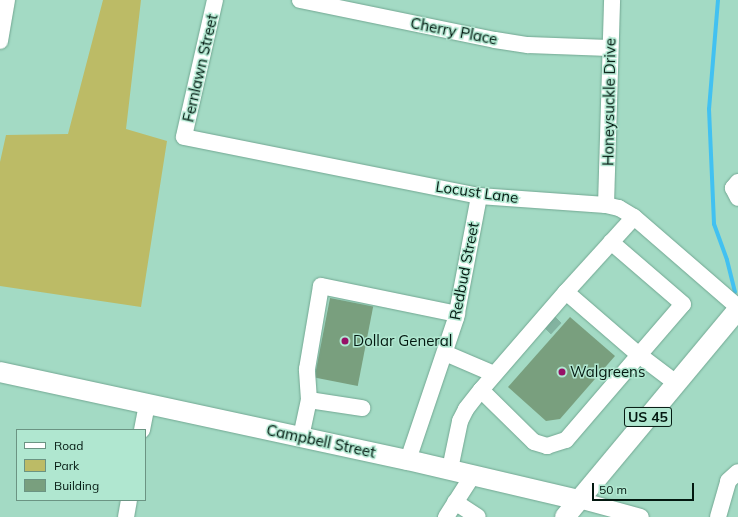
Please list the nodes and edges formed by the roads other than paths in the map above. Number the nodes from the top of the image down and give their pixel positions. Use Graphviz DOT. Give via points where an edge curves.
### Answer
graph roads {
  1 [pos="7,0"];
  2 [pos="215,0"];
  3 [pos="300,0"];
  4 [pos="612,0"];
  5 [pos="0,42"];
  6 [pos="610,48"];
  7 [pos="184,137"];
  8 [pos="738,182"];
  9 [pos="479,196"];
  10 [pos="738,198"];
  11 [pos="606,205"];
  12 [pos="634,217"];
  13 [pos="611,242"];
  14 [pos="560,303"];
  15 [pos="736,311"];
  16 [pos="457,314"];
  17 [pos="545,329"];
  18 [pos="522,342"];
  19 [pos="445,353"];
  20 [pos="639,355"];
  21 [pos="0,372"];
  22 [pos="494,374"];
  23 [pos="676,384"];
  24 [pos="481,390"];
  25 [pos="309,400"];
  26 [pos="147,404"];
  27 [pos="362,408"];
  28 [pos="142,429"];
  29 [pos="301,437"];
  30 [pos="408,460"];
  31 [pos="450,470"];
  32 [pos="738,472"];
  33 [pos="473,475"];
  34 [pos="579,500"];
  35 [pos="129,501"];
  36 [pos="455,502"];
  37 [pos="475,516"];
  38 [pos="126,517"];
  39 [pos="446,517"];
  40 [pos="565,517"];
  41 [pos="641,517"];
  42 [pos="718,517"];
  1 -- 5 [label="street"];
  2 -- 7 [label="street, Fernlawn Street"];
  3 -- 6 [label="street, Cherry Place" via="495,40 528,45"];
  4 -- 6 [label="street, Honeysuckle Drive"];
  6 -- 11 [label="street, Honeysuckle Drive"];
  7 -- 9 [label="street, Locust Lane"];
  8 -- 10 [label="street" via="733,188"];
  9 -- 11 [label="street, Locust Lane"];
  9 -- 16 [label="street, Redbud Street"];
  11 -- 12 [label="street, Locust Lane" via="619,208"];
  12 -- 13 [label="street"];
  12 -- 15 [label="street, Locust Lane"];
  13 -- 14 [label="street"];
  13 -- 20 [label="street" via="683,304"];
  14 -- 18 [label="street"];
  14 -- 20 [label="street" via="593,316"];
  15 -- 23 [label="main road, US 45"];
  16 -- 19 [label="street, Redbud Street"];
  16 -- 25 [label="street" via="321,286 307,369"];
  17 -- 18 [label="street" via="537,337"];
  18 -- 22 [label="street"];
  19 -- 22 [label="street"];
  19 -- 30 [label="street, Redbud Street"];
  20 -- 23 [label="street"];
  20 -- 24 [label="street" via="566,440 547,446 534,442"];
  21 -- 26 [label="main road, Campbell Street"];
  22 -- 24 [label="street"];
  23 -- 34 [label="main road, US 45"];
  24 -- 31 [label="street" via="460,421"];
  25 -- 27 [label="street"];
  25 -- 29 [label="street"];
  26 -- 28 [label="street"];
  26 -- 29 [label="main road, Campbell Street"];
  29 -- 30 [label="main road, Campbell Street"];
  30 -- 31 [label="main road, Campbell Street"];
  31 -- 33 [label="main road, Campbell Street"];
  32 -- 42 [label="street" via="728,481"];
  33 -- 34 [label="main road, Campbell Street"];
  33 -- 36 [label="street"];
  34 -- 40 [label="main road, US 45"];
  34 -- 41 [label="street, Campbell Street"];
  35 -- 38 [label="street"];
  36 -- 37 [label="street"];
  36 -- 39 [label="street"];
}
